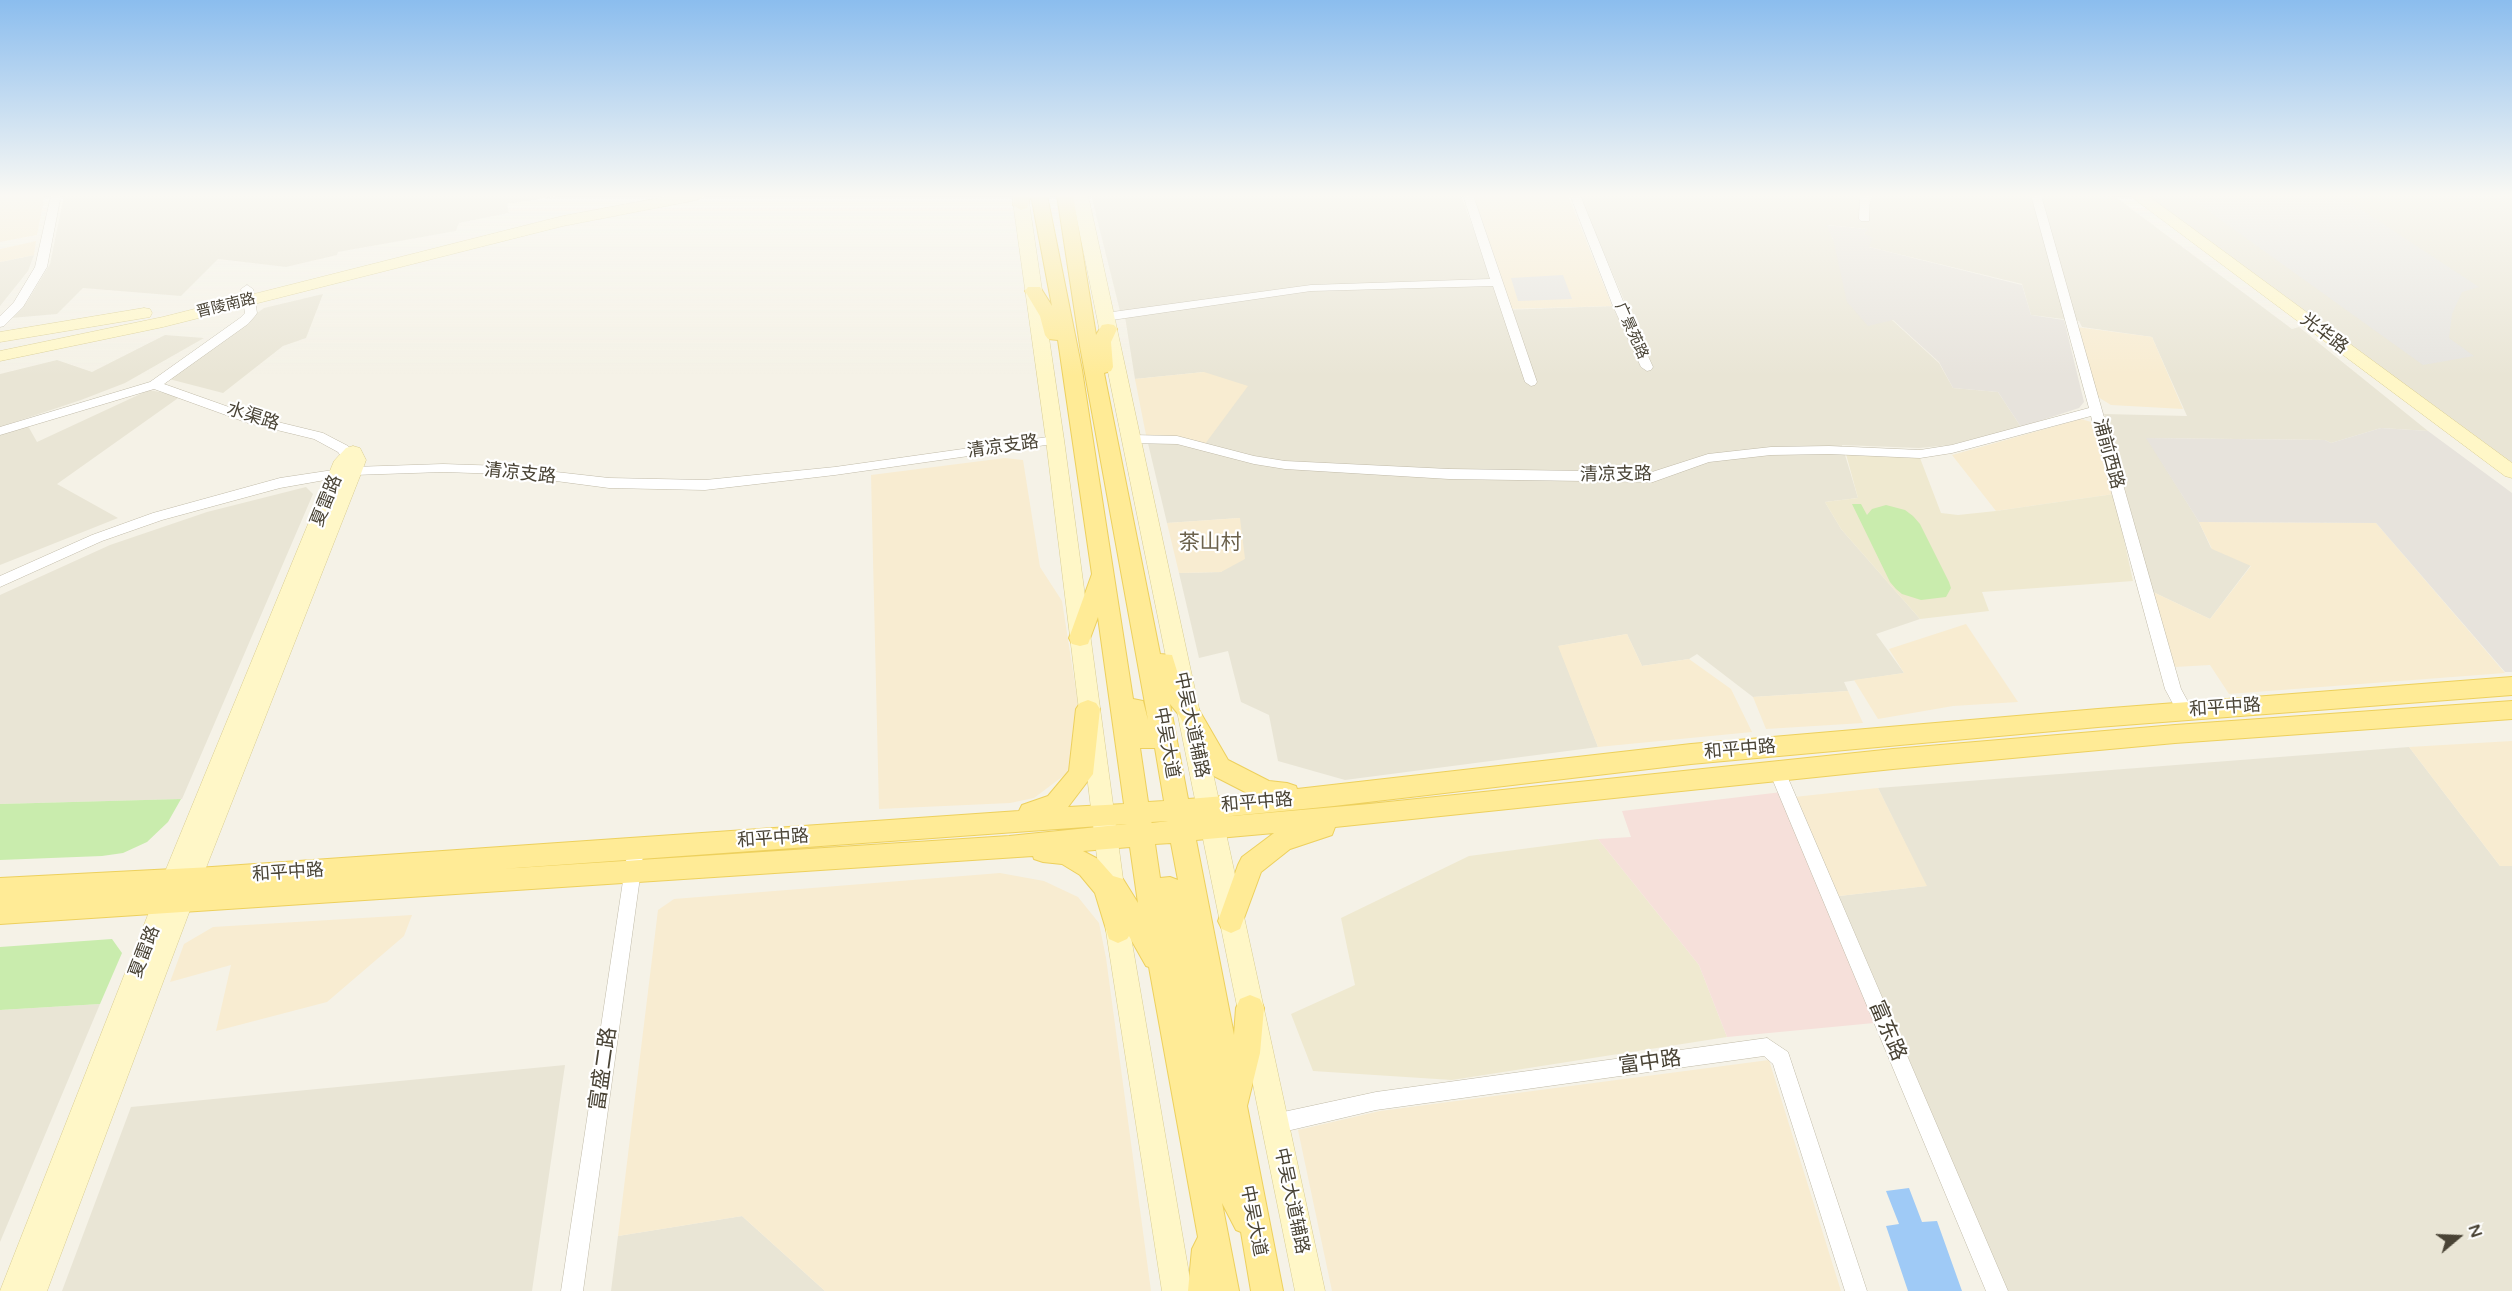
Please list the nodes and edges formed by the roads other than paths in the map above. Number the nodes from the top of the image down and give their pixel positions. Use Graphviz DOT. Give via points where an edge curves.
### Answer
graph roads {
  1 [pos="43,255"];
  2 [pos="391,255"];
  3 [pos="417,255"];
  4 [pos="1031,255"];
  5 [pos="1042,255"];
  6 [pos="1082,255"];
  7 [pos="1488,255"];
  8 [pos="1599,255"];
  9 [pos="2053,255"];
  10 [pos="2219,255"];
  11 [pos="1084,258"];
  12 [pos="1497,282"];
  13 [pos="1034,291"];
  14 [pos="247,295"];
  15 [pos="171,309"];
  16 [pos="0,323"];
  17 [pos="1106,323"];
  18 [pos="0,337"];
  19 [pos="1067,343"];
  20 [pos="0,345"];
  21 [pos="0,357"];
  22 [pos="1647,367"];
  23 [pos="1073,370"];
  24 [pos="1531,382"];
  25 [pos="154,385"];
  26 [pos="1100,401"];
  27 [pos="2096,410"];
  28 [pos="0,431"];
  29 [pos="1107,438"];
  30 [pos="1131,439"];
  31 [pos="1055,440"];
  32 [pos="346,467"];
  33 [pos="2512,472"];
  34 [pos="1090,498"];
  35 [pos="1098,545"];
  36 [pos="1102,575"];
  37 [pos="0,582"];
  38 [pos="1135,585"];
  39 [pos="1144,631"];
  40 [pos="1080,638"];
  41 [pos="2512,686"];
  42 [pos="1089,709"];
  43 [pos="1187,709"];
  44 [pos="2512,710"];
  45 [pos="2185,711"];
  46 [pos="1161,718"];
  47 [pos="1777,771"];
  48 [pos="1334,796"];
  49 [pos="1369,814"];
  50 [pos="1210,818"];
  51 [pos="1180,820"];
  52 [pos="960,824"];
  53 [pos="1139,824"];
  54 [pos="1104,826"];
  55 [pos="1009,847"];
  56 [pos="635,860"];
  57 [pos="1112,883"];
  58 [pos="0,890"];
  59 [pos="177,890"];
  60 [pos="0,912"];
  61 [pos="1152,912"];
  62 [pos="1231,921"];
  63 [pos="1118,931"];
  64 [pos="1163,971"];
  65 [pos="1250,1008"];
  66 [pos="1233,1112"];
  67 [pos="1274,1124"];
  68 [pos="1256,1236"];
  69 [pos="1218,1286"];
  70 [pos="1267,1288"];
  71 [pos="15,1291"];
  72 [pos="32,1291"];
  73 [pos="572,1291"];
  74 [pos="1177,1291"];
  75 [pos="1310,1291"];
  76 [pos="1856,1291"];
  77 [pos="1997,1291"];
  1 -- 16 [label="street" via="41,267 19,304"];
  2 -- 14 [label="main road, 晋陵南路"];
  3 -- 14 [label="main road, 晋陵南路"];
  4 -- 13 [label="main road"];
  5 -- 19 [label="main road, 中吴大道"];
  6 -- 11 [label="main road"];
  7 -- 12 [label="street"];
  8 -- 22 [label="street, 广景苑路"];
  9 -- 27 [label="street, 浦前西路"];
  10 -- 33 [label="main road, 光华路"];
  11 -- 17 [label="main road, 中吴大道辅路"];
  11 -- 26 [label="main road, 中吴大道"];
  12 -- 17 [label="street" via="1311,288"];
  12 -- 24 [label="street"];
  13 -- 23 [label="main road" via="1049,316 1058,351"];
  13 -- 31 [label="main road"];
  14 -- 15 [label="main road, 晋陵南路"];
  14 -- 21 [label="main road, 晋陵南路"];
  14 -- 25 [label="street" via="250,313 244,321"];
  15 -- 18 [label="main road"];
  15 -- 20 [label="main road, 晋陵南路"];
  17 -- 26 [label="main road"];
  17 -- 30 [label="main road, 中吴大道辅路"];
  19 -- 23 [label="main road, 中吴大道"];
  19 -- 29 [label="main road" via="1082,375 1092,439 1097,447"];
  23 -- 34 [label="main road, 中吴大道"];
  25 -- 28 [label="street"];
  25 -- 32 [label="street, 水渠路" via="253,420 318,436 344,448"];
  26 -- 29 [label="main road, 中吴大道"];
  27 -- 30 [label="street, 清凉支路" via="1920,454 1772,451 1708,458 1653,477 1449,474 1285,465 1177,440"];
  27 -- 45 [label="street, 浦前西路" via="2173,689"];
  29 -- 38 [label="main road, 中吴大道"];
  30 -- 43 [label="main road, 中吴大道辅路"];
  31 -- 32 [label="street, 清凉支路" via="778,479 705,485 609,483 503,470"];
  31 -- 40 [label="main road"];
  32 -- 37 [label="street, 清凉支路" via="158,516 97,538"];
  32 -- 59 [label="main road, 夏雷路"];
  34 -- 35 [label="main road, 中吴大道"];
  34 -- 39 [label="main road" via="1094,486 1101,485 1108,493 1122,567"];
  35 -- 36 [label="main road, 中吴大道"];
  35 -- 46 [label="main road" via="1126,640 1138,731 1144,740 1154,739"];
  36 -- 40 [label="main road"];
  36 -- 53 [label="main road, 中吴大道"];
  38 -- 39 [label="main road, 中吴大道"];
  38 -- 43 [label="main road" via="1159,633 1170,687"];
  39 -- 46 [label="main road, 中吴大道"];
  40 -- 42 [label="main road"];
  41 -- 45 [label="main road, 和平中路"];
  42 -- 52 [label="main road" via="1081,774 1056,804 1034,812"];
  42 -- 54 [label="main road"];
  43 -- 48 [label="main road" via="1219,767 1266,791"];
  43 -- 50 [label="main road, 中吴大道辅路"];
  44 -- 47 [label="main road, 和平中路" via="2164,735"];
  45 -- 48 [label="main road, 和平中路" via="1691,754"];
  46 -- 51 [label="main road, 中吴大道"];
  47 -- 49 [label="main road, 和平中路"];
  47 -- 77 [label="street, 富东路"];
  48 -- 50 [label="main road, 和平中路"];
  49 -- 50 [label="main road, 和平中路"];
  49 -- 62 [label="main road" via="1282,841 1251,865"];
  50 -- 51 [label="main road, 和平中路"];
  50 -- 62 [label="main road, 中吴大道辅路"];
  51 -- 53 [label="main road, 和平中路"];
  51 -- 66 [label="main road, 中吴大道"];
  52 -- 54 [label="main road, 和平中路"];
  52 -- 56 [label="main road, 和平中路"];
  53 -- 54 [label="main road, 和平中路"];
  53 -- 61 [label="main road, 中吴大道"];
  54 -- 55 [label="main road, 和平中路"];
  54 -- 57 [label="main road"];
  55 -- 56 [label="main road, 和平中路"];
  55 -- 63 [label="main road" via="1066,854 1089,867 1107,888"];
  56 -- 59 [label="main road, 和平中路"];
  56 -- 73 [label="street, 富盛二路"];
  57 -- 63 [label="main road"];
  57 -- 64 [label="main road"];
  58 -- 59 [label="main road, 和平中路"];
  59 -- 60 [label="main road, 和平中路"];
  59 -- 71 [label="main road, 夏雷路"];
  59 -- 72 [label="main road, 夏雷路"];
  61 -- 64 [label="main road, 中吴大道"];
  61 -- 68 [label="main road" via="1161,889 1170,888 1178,908 1227,1183"];
  62 -- 65 [label="main road, 中吴大道辅路"];
  63 -- 74 [label="main road"];
  64 -- 69 [label="main road, 中吴大道" via="1210,1221"];
  65 -- 66 [label="main road" via="1246,1053"];
  65 -- 67 [label="main road, 中吴大道辅路"];
  66 -- 68 [label="main road, 中吴大道"];
  67 -- 75 [label="main road, 中吴大道辅路"];
  67 -- 76 [label="street, 富中路" via="1376,1101 1767,1047 1781,1058"];
  68 -- 70 [label="main road, 中吴大道"];
}
